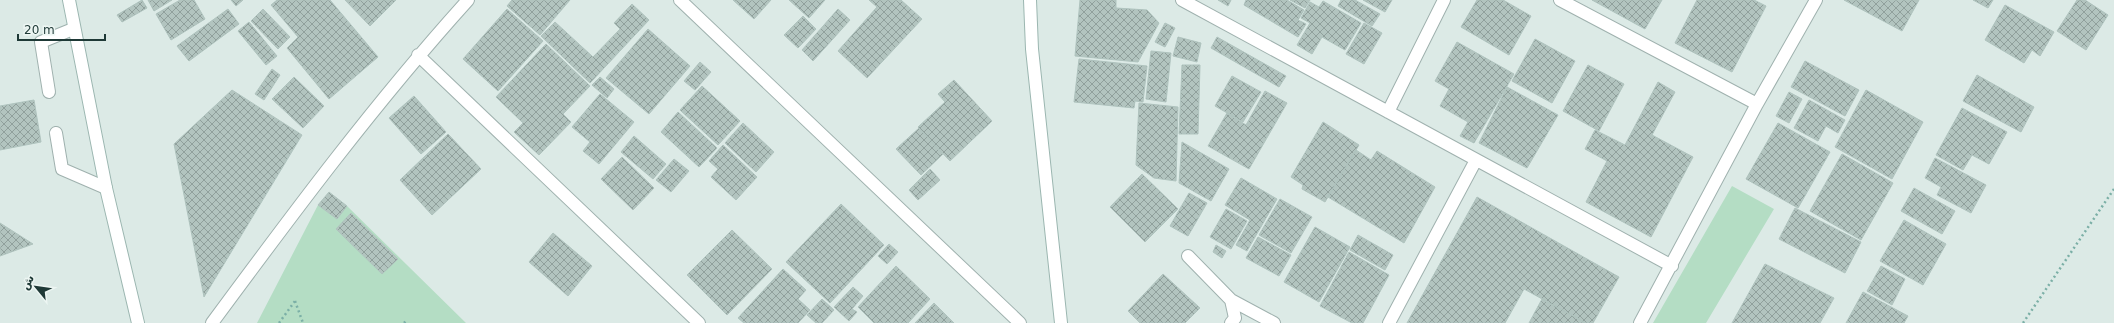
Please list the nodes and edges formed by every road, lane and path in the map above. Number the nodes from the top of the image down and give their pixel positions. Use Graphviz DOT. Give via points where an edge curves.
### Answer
graph roads {
  1 [pos="69,0"];
  2 [pos="468,0"];
  3 [pos="680,0"];
  4 [pos="1030,0"];
  5 [pos="1182,0"];
  6 [pos="1444,0"];
  7 [pos="1560,0"];
  8 [pos="1816,0"];
  9 [pos="73,29"];
  10 [pos="418,54"];
  11 [pos="49,92"];
  12 [pos="1757,104"];
  13 [pos="1388,112"];
  14 [pos="56,134"];
  15 [pos="1476,160"];
  16 [pos="106,188"];
  17 [pos="2114,189"];
  18 [pos="1188,256"];
  19 [pos="1672,266"];
  20 [pos="1231,300"];
  21 [pos="407,320"];
  22 [pos="138,323"];
  23 [pos="212,323"];
  24 [pos="279,323"];
  25 [pos="303,323"];
  26 [pos="404,323"];
  27 [pos="699,323"];
  28 [pos="1020,323"];
  29 [pos="1061,323"];
  30 [pos="1231,323"];
  31 [pos="1274,323"];
  32 [pos="1389,323"];
  33 [pos="1640,323"];
  34 [pos="2023,323"];
  1 -- 9 [label="street"];
  2 -- 10 [label="street"];
  3 -- 28 [label="street"];
  4 -- 29 [label="street" via="1032,49"];
  5 -- 13 [label="street"];
  6 -- 13 [label="street"];
  7 -- 12 [label="street"];
  8 -- 12 [label="street"];
  9 -- 11 [label="street" via="41,42"];
  9 -- 16 [label="street"];
  10 -- 23 [label="street" via="350,138"];
  10 -- 27 [label="street"];
  12 -- 19 [label="street"];
  13 -- 15 [label="street"];
  14 -- 16 [label="street" via="62,169"];
  15 -- 19 [label="street"];
  15 -- 32 [label="street"];
  16 -- 22 [label="street"];
  17 -- 34 [label="path"];
  18 -- 20 [label="street"];
  19 -- 33 [label="street"];
  20 -- 30 [label="street" via="1235,318"];
  20 -- 31 [label="street"];
  21 -- 26 [label="path"];
  24 -- 25 [label="path" via="295,301"];
}
